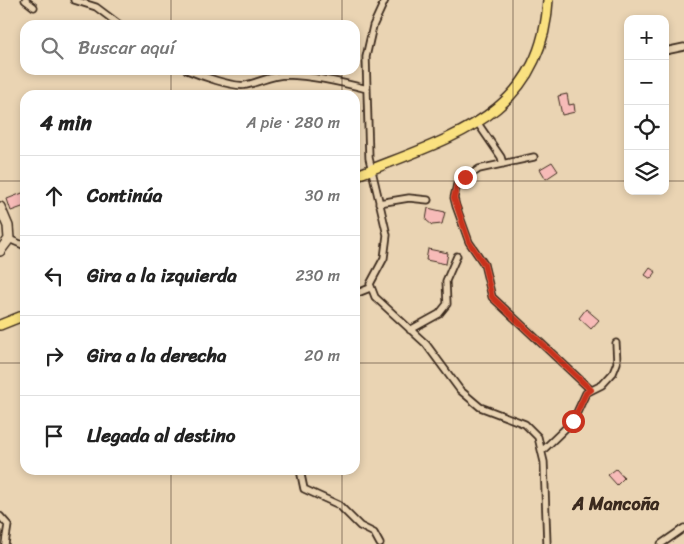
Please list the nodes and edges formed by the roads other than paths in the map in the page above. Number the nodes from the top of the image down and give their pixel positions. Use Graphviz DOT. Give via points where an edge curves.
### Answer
graph roads {
  1 [pos="25,0"];
  2 [pos="74,0"];
  3 [pos="385,0"];
  4 [pos="548,0"];
  5 [pos="34,7"];
  6 [pos="113,20"];
  7 [pos="684,47"];
  8 [pos="669,50"];
  9 [pos="203,75"];
  10 [pos="286,75"];
  11 [pos="286,75"];
  12 [pos="367,89"];
  13 [pos="477,122"];
  14 [pos="534,157"];
  15 [pos="503,164"];
  16 [pos="370,170"];
  17 [pos="360,174"];
  18 [pos="428,200"];
  19 [pos="379,202"];
  20 [pos="0,207"];
  21 [pos="9,239"];
  22 [pos="20,244"];
  23 [pos="0,251"];
  24 [pos="457,256"];
  25 [pos="370,288"];
  26 [pos="360,292"];
  27 [pos="20,317"];
  28 [pos="0,325"];
  29 [pos="410,330"];
  30 [pos="616,342"];
  31 [pos="591,390"];
  32 [pos="542,451"];
  33 [pos="301,475"];
  34 [pos="0,516"];
  35 [pos="684,528"];
  36 [pos="5,544"];
  37 [pos="380,544"];
  38 [pos="547,544"];
  39 [pos="661,544"];
  1 -- 5 [label="street"];
  2 -- 6 [label="street" via="96,7"];
  3 -- 12 [label="street" via="373,26 366,57"];
  4 -- 13 [label="main road" via="542,45 529,74 508,100"];
  7 -- 8 [label="street"];
  9 -- 10 [label="street" via="244,86"];
  11 -- 12 [label="street"];
  12 -- 16 [label="street"];
  13 -- 15 [label="street"];
  13 -- 16 [label="main road"];
  14 -- 15 [label="street"];
  15 -- 31 [label="street" via="479,169 457,184 454,198 469,242 481,257 492,297"];
  16 -- 17 [label="main road"];
  16 -- 19 [label="street"];
  18 -- 19 [label="street" via="409,198"];
  19 -- 25 [label="street" via="387,235 384,258"];
  20 -- 21 [label="main road" via="8,226"];
  21 -- 22 [label="street"];
  21 -- 23 [label="main road"];
  24 -- 29 [label="street" via="446,281 447,304 439,314"];
  25 -- 26 [label="street"];
  25 -- 29 [label="street" via="375,297"];
  27 -- 28 [label="main road"];
  29 -- 32 [label="street" via="437,357 460,390 480,407 525,424 538,437"];
  30 -- 31 [label="street" via="617,363 613,373 602,385"];
  31 -- 32 [label="street" via="586,393 573,421"];
  32 -- 38 [label="street"];
  33 -- 37 [label="street" via="304,489 338,505 360,526 374,533"];
  34 -- 36 [label="street" via="8,525"];
  35 -- 39 [label="street"];
}
